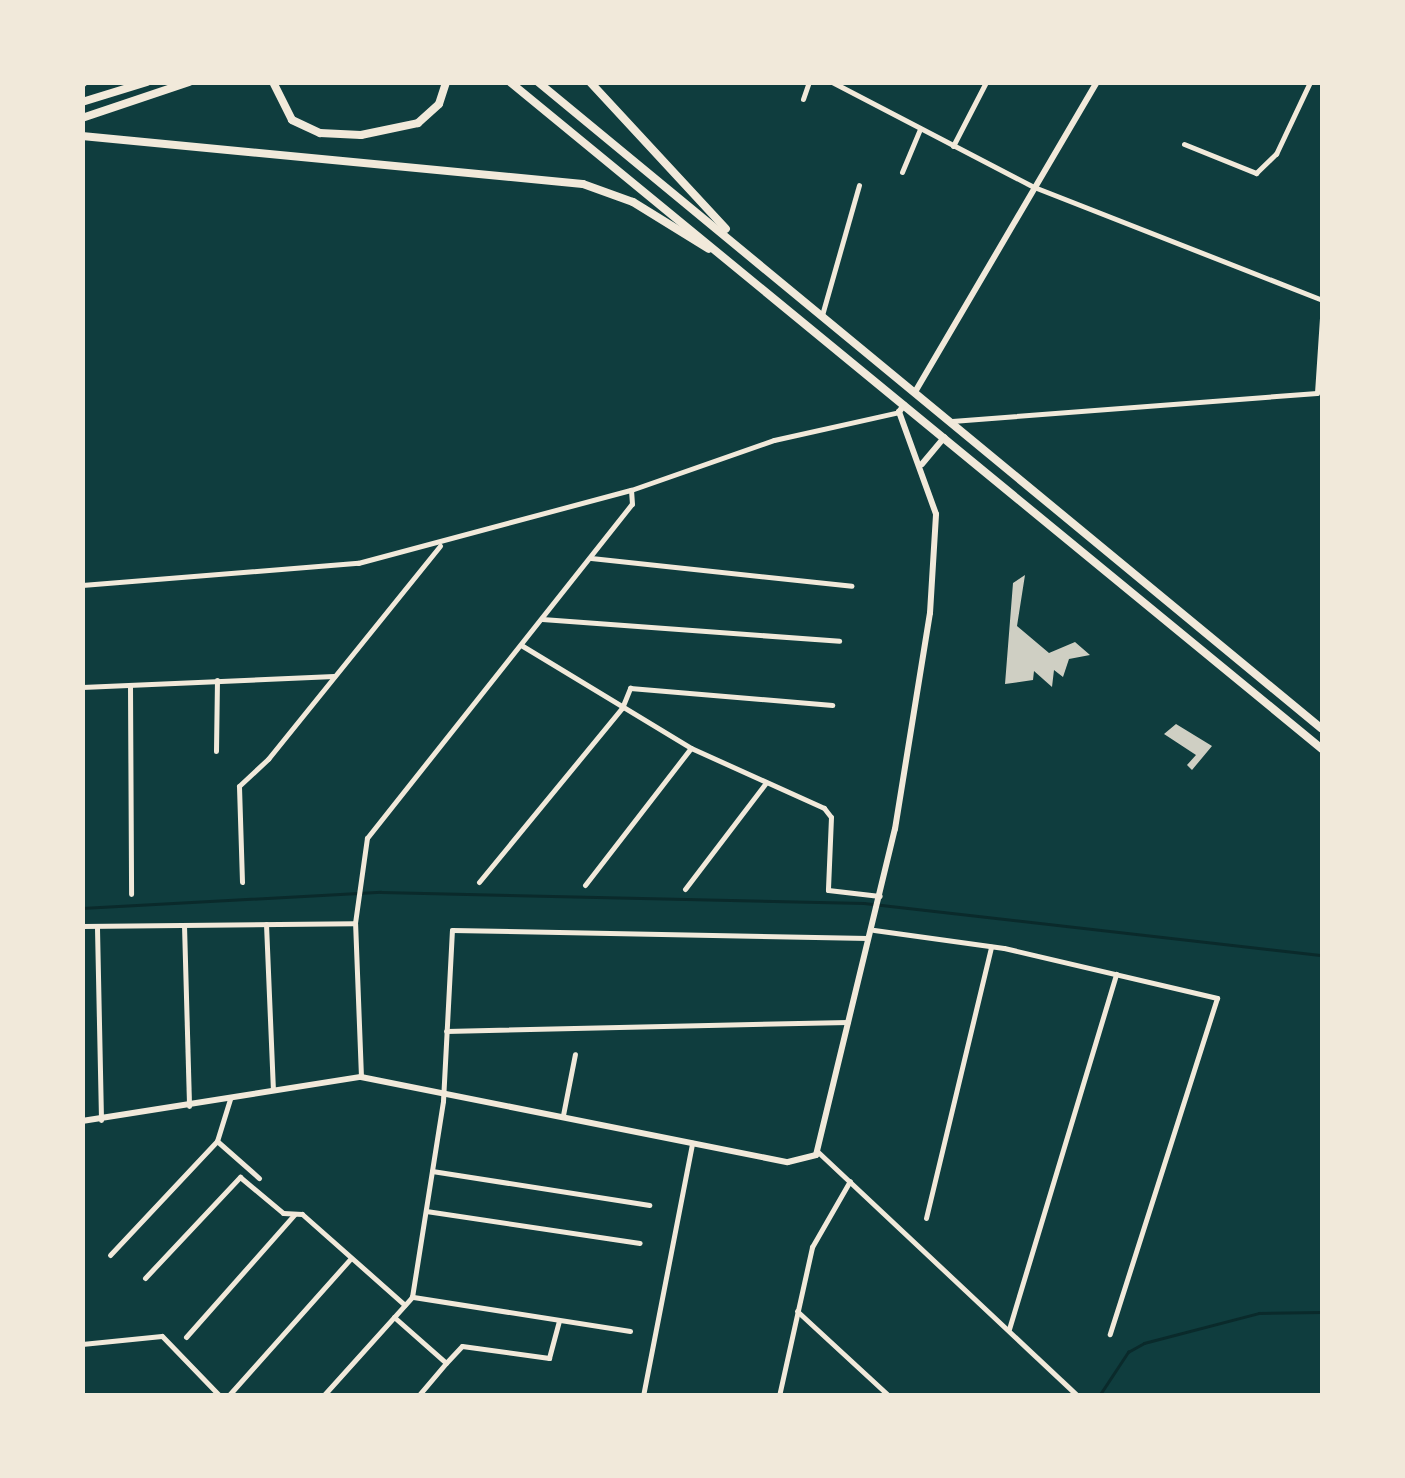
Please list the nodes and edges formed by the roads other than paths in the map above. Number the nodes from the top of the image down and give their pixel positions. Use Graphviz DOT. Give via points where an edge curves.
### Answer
graph roads {
  1 [pos="147,82"];
  2 [pos="189,82"];
  3 [pos="273,82"];
  4 [pos="446,82"];
  5 [pos="510,82"];
  6 [pos="538,82"];
  7 [pos="590,82"];
  8 [pos="809,82"];
  9 [pos="832,82"];
  10 [pos="986,82"];
  11 [pos="1097,82"];
  12 [pos="1310,82"];
  13 [pos="804,100"];
  14 [pos="82,102"];
  15 [pos="82,118"];
  16 [pos="920,129"];
  17 [pos="82,136"];
  18 [pos="1184,144"];
  19 [pos="953,146"];
  20 [pos="902,172"];
  21 [pos="859,185"];
  22 [pos="1034,187"];
  23 [pos="753,257"];
  24 [pos="743,271"];
  25 [pos="1322,300"];
  26 [pos="822,315"];
  27 [pos="1322,317"];
  28 [pos="914,392"];
  29 [pos="902,408"];
  30 [pos="950,422"];
  31 [pos="945,438"];
  32 [pos="921,465"];
  33 [pos="631,490"];
  34 [pos="442,544"];
  35 [pos="591,558"];
  36 [pos="1147,584"];
  37 [pos="82,585"];
  38 [pos="851,586"];
  39 [pos="1137,596"];
  40 [pos="542,619"];
  41 [pos="839,641"];
  42 [pos="521,645"];
  43 [pos="334,676"];
  44 [pos="217,680"];
  45 [pos="130,686"];
  46 [pos="82,688"];
  47 [pos="832,705"];
  48 [pos="622,708"];
  49 [pos="1322,729"];
  50 [pos="691,748"];
  51 [pos="1322,750"];
  52 [pos="216,751"];
  53 [pos="766,784"];
  54 [pos="242,882"];
  55 [pos="478,882"];
  56 [pos="585,885"];
  57 [pos="685,889"];
  58 [pos="131,894"];
  59 [pos="881,896"];
  60 [pos="355,923"];
  61 [pos="266,924"];
  62 [pos="184,925"];
  63 [pos="82,926"];
  64 [pos="96,926"];
  65 [pos="872,934"];
  66 [pos="991,946"];
  67 [pos="1116,974"];
  68 [pos="850,1022"];
  69 [pos="446,1031"];
  70 [pos="576,1054"];
  71 [pos="362,1077"];
  72 [pos="273,1090"];
  73 [pos="440,1091"];
  74 [pos="230,1098"];
  75 [pos="189,1106"];
  76 [pos="563,1115"];
  77 [pos="102,1120"];
  78 [pos="82,1122"];
  79 [pos="217,1141"];
  80 [pos="692,1142"];
  81 [pos="818,1152"];
  82 [pos="432,1171"];
  83 [pos="259,1178"];
  84 [pos="850,1181"];
  85 [pos="648,1204"];
  86 [pos="426,1211"];
  87 [pos="295,1214"];
  88 [pos="926,1218"];
  89 [pos="640,1243"];
  90 [pos="110,1255"];
  91 [pos="351,1258"];
  92 [pos="145,1278"];
  93 [pos="412,1297"];
  94 [pos="404,1305"];
  95 [pos="797,1311"];
  96 [pos="394,1317"];
  97 [pos="559,1320"];
  98 [pos="1009,1330"];
  99 [pos="630,1331"];
  100 [pos="1110,1334"];
  101 [pos="186,1337"];
  102 [pos="82,1344"];
  103 [pos="446,1364"];
  104 [pos="229,1394"];
  105 [pos="220,1396"];
  106 [pos="323,1396"];
  107 [pos="418,1396"];
  108 [pos="642,1396"];
  109 [pos="779,1396"];
  110 [pos="889,1396"];
  111 [pos="1078,1396"];
  1 -- 14 [label="main road"];
  2 -- 15 [label="main road"];
  3 -- 4 [label="main road" via="292,120 320,133 360,135 418,122 439,104"];
  5 -- 24 [label="main road"];
  6 -- 23 [label="main road"];
  7 -- 23 [label="main road"];
  8 -- 13 [label="street"];
  9 -- 16 [label="street"];
  10 -- 19 [label="street"];
  11 -- 22 [label="street"];
  12 -- 18 [label="street" via="1276,154 1256,173"];
  16 -- 19 [label="street"];
  16 -- 20 [label="street"];
  17 -- 24 [label="main road" via="583,184 633,202"];
  19 -- 22 [label="street"];
  21 -- 26 [label="street"];
  22 -- 25 [label="street"];
  22 -- 28 [label="street"];
  23 -- 26 [label="main road"];
  24 -- 29 [label="main road"];
  26 -- 28 [label="main road"];
  27 -- 30 [label="street" via="1317,393"];
  28 -- 29 [label="main road"];
  28 -- 30 [label="main road"];
  29 -- 31 [label="main road"];
  29 -- 32 [label="street"];
  29 -- 33 [label="street" via="774,440"];
  30 -- 36 [label="main road"];
  31 -- 32 [label="street"];
  31 -- 39 [label="main road"];
  32 -- 59 [label="street" via="937,522 930,614"];
  33 -- 34 [label="street"];
  33 -- 35 [label="street" via="632,504"];
  34 -- 37 [label="street" via="358,563"];
  34 -- 43 [label="street"];
  35 -- 38 [label="street"];
  35 -- 40 [label="street"];
  36 -- 39 [label="main road"];
  36 -- 49 [label="main road"];
  39 -- 51 [label="main road"];
  40 -- 41 [label="street"];
  40 -- 42 [label="street"];
  42 -- 48 [label="street"];
  42 -- 60 [label="street" via="367,838"];
  43 -- 44 [label="street"];
  43 -- 54 [label="street" via="239,786"];
  44 -- 45 [label="street"];
  44 -- 52 [label="street"];
  45 -- 46 [label="street"];
  45 -- 58 [label="street"];
  47 -- 48 [label="street" via="630,688"];
  48 -- 50 [label="street"];
  48 -- 55 [label="street"];
  50 -- 53 [label="street"];
  50 -- 56 [label="street"];
  53 -- 57 [label="street"];
  53 -- 59 [label="street" via="829,812 828,890"];
  59 -- 65 [label="street"];
  60 -- 61 [label="street"];
  60 -- 71 [label="street"];
  61 -- 62 [label="street"];
  61 -- 72 [label="street"];
  62 -- 64 [label="street"];
  62 -- 75 [label="street"];
  63 -- 64 [label="street"];
  64 -- 77 [label="street"];
  65 -- 66 [label="street"];
  65 -- 68 [label="street"];
  65 -- 69 [label="street" via="452,930"];
  66 -- 67 [label="street"];
  66 -- 88 [label="street"];
  67 -- 98 [label="street"];
  67 -- 100 [label="street" via="1217,998"];
  68 -- 69 [label="street"];
  68 -- 81 [label="street"];
  69 -- 73 [label="street"];
  70 -- 76 [label="street"];
  71 -- 72 [label="street"];
  71 -- 73 [label="street"];
  72 -- 74 [label="street"];
  73 -- 76 [label="street"];
  73 -- 82 [label="street"];
  74 -- 75 [label="street"];
  74 -- 79 [label="street"];
  75 -- 77 [label="street"];
  76 -- 80 [label="street"];
  77 -- 78 [label="street"];
  79 -- 83 [label="street"];
  79 -- 90 [label="street"];
  80 -- 81 [label="street" via="788,1162"];
  80 -- 108 [label="street"];
  81 -- 84 [label="street"];
  82 -- 85 [label="street"];
  82 -- 86 [label="street"];
  84 -- 95 [label="street" via="812,1247"];
  84 -- 98 [label="street"];
  86 -- 89 [label="street"];
  86 -- 93 [label="street"];
  87 -- 91 [label="street"];
  87 -- 92 [label="street" via="283,1213 236,1178"];
  87 -- 101 [label="street"];
  91 -- 94 [label="street"];
  91 -- 104 [label="street"];
  93 -- 94 [label="street"];
  93 -- 97 [label="street"];
  94 -- 96 [label="street"];
  95 -- 109 [label="street"];
  95 -- 110 [label="street"];
  96 -- 103 [label="street"];
  96 -- 106 [label="street"];
  97 -- 99 [label="street"];
  97 -- 103 [label="street" via="549,1358 462,1346"];
  98 -- 111 [label="street"];
  102 -- 105 [label="street" via="162,1336"];
  103 -- 107 [label="street"];
}
